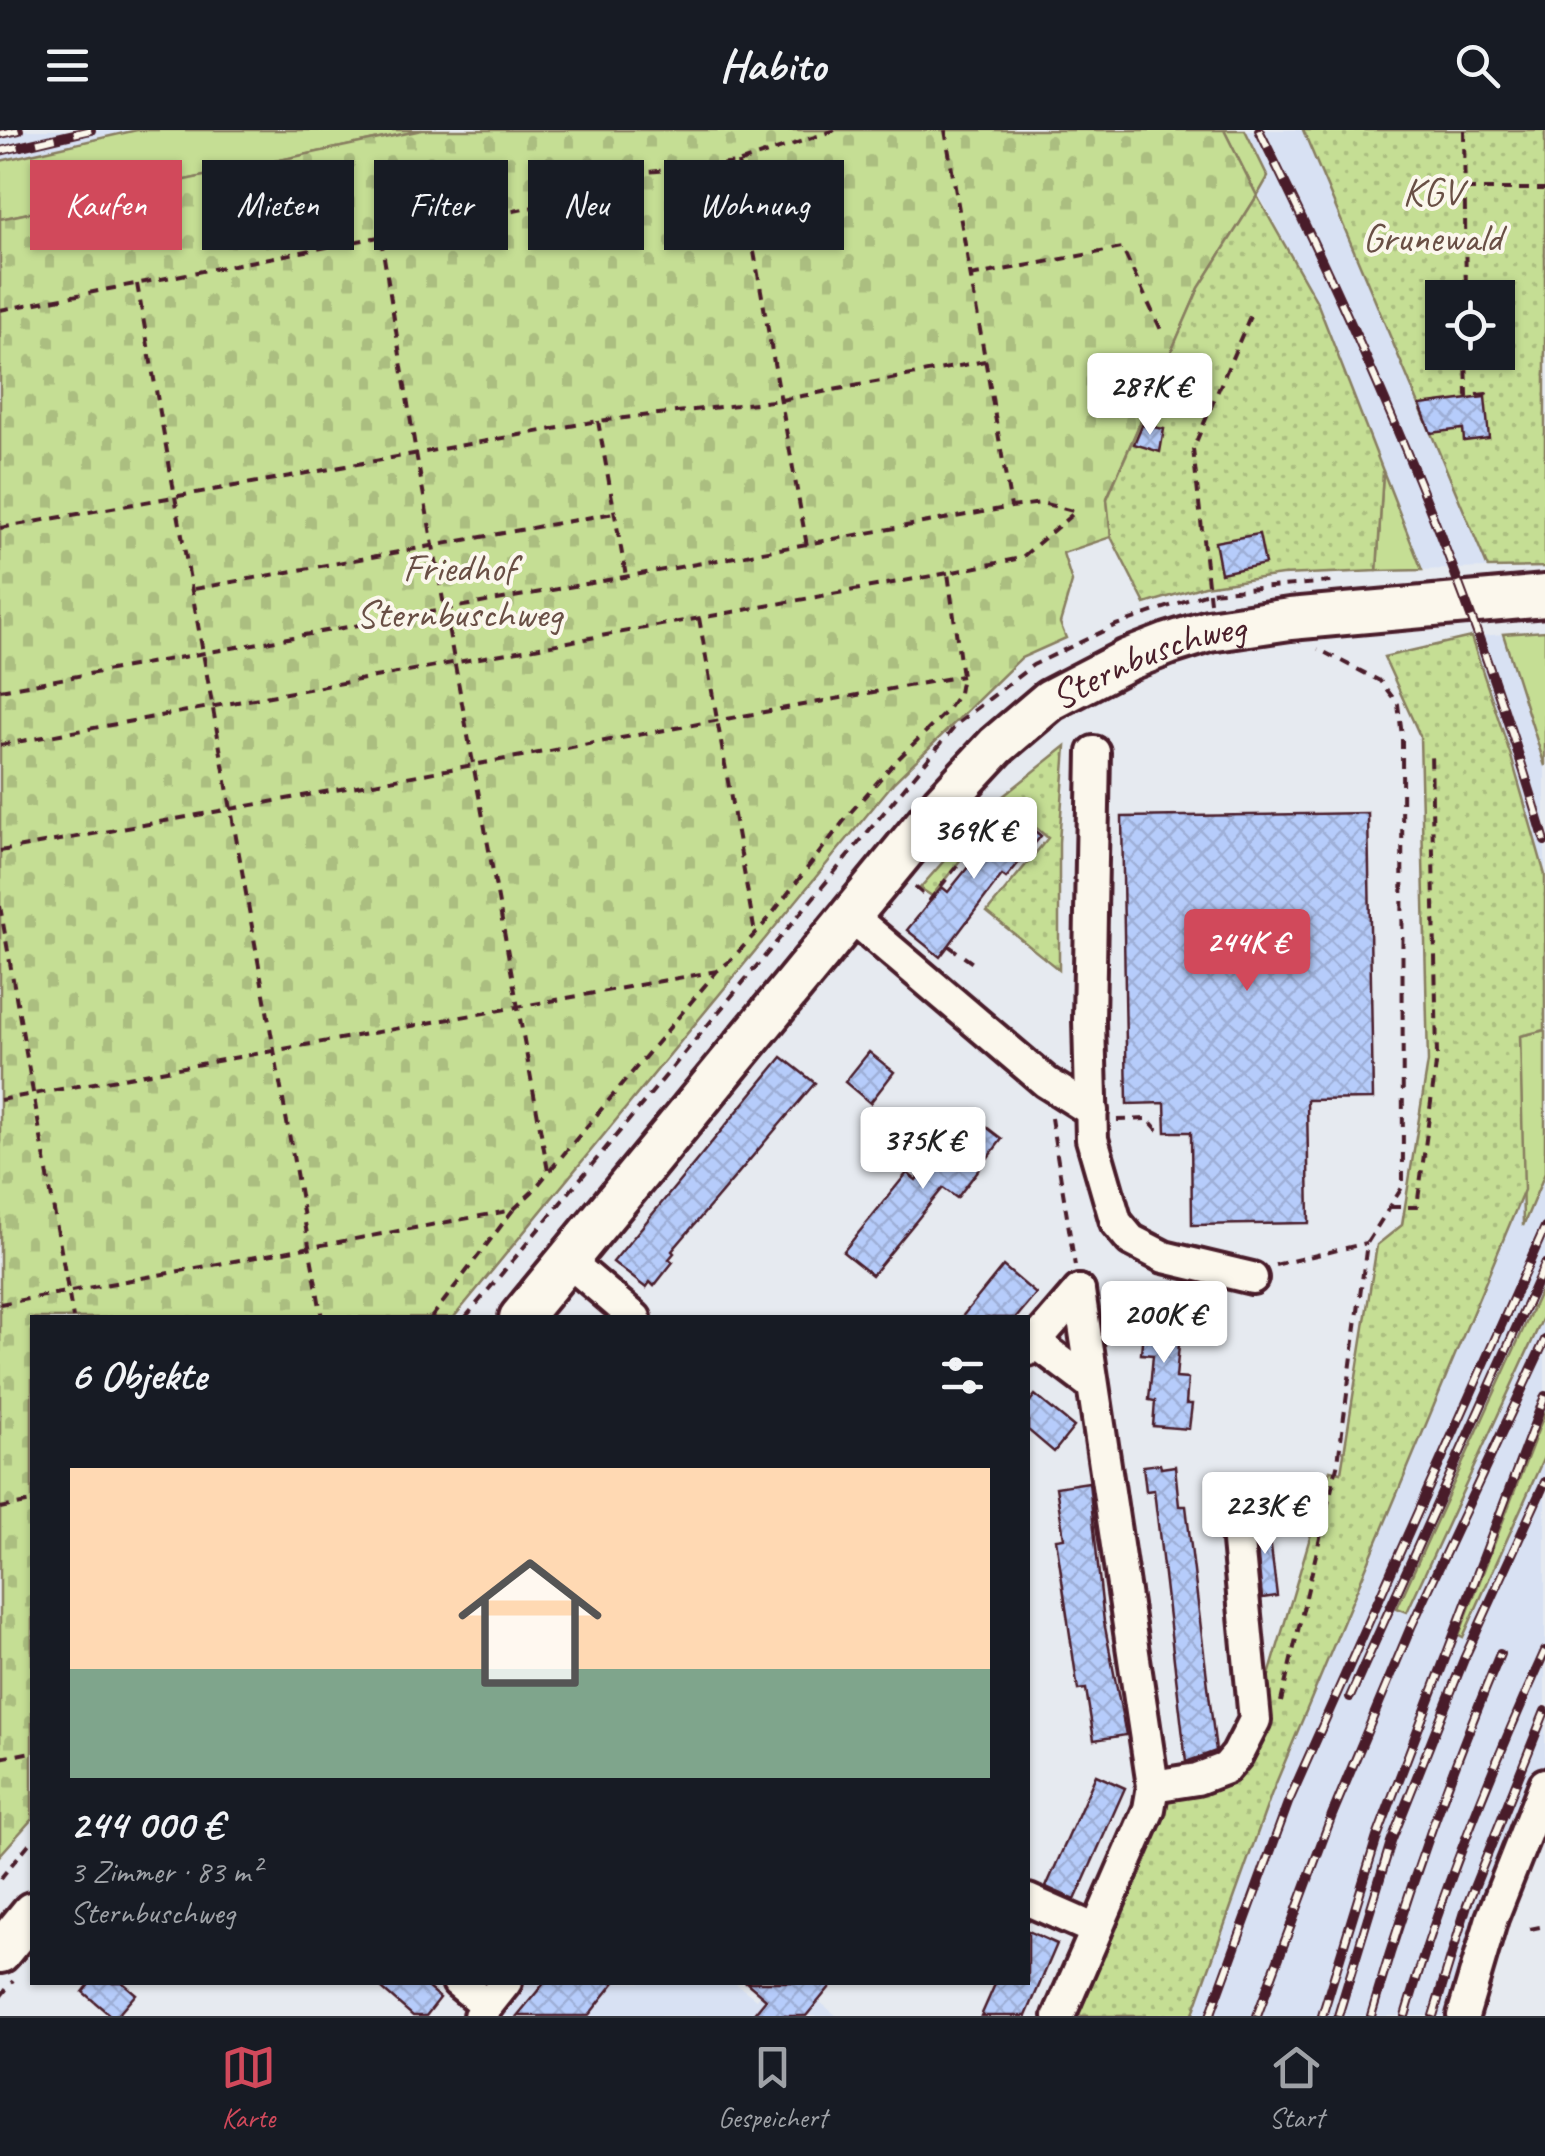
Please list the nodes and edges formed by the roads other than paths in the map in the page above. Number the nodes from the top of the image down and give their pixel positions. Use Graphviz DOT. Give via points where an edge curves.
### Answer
graph roads {
  1 [pos="1545,596"];
  2 [pos="1094,752"];
  3 [pos="851,916"];
  4 [pos="1092,1111"];
  5 [pos="567,1260"];
  6 [pos="1252,1278"];
  7 [pos="522,1315"];
  8 [pos="631,1315"];
  9 [pos="1031,1346"];
  10 [pos="1092,1385"];
  11 [pos="1235,1510"];
  12 [pos="1545,1784"];
  13 [pos="1153,1786"];
  14 [pos="1030,1901"];
  15 [pos="30,1915"];
  16 [pos="1096,1930"];
  17 [pos="0,1952"];
  18 [pos="463,1985"];
  19 [pos="491,2002"];
  20 [pos="1059,2016"];
  21 [pos="1463,2016"];
  1 -- 3 [label="main road, Sternbuschweg" via="1208,631 1127,660 1020,723"];
  2 -- 4 [label="street, Sternbuschweg"];
  3 -- 4 [label="street" via="1046,1082"];
  3 -- 5 [label="main road, Sternbuschweg"];
  4 -- 6 [label="street, Sternbuschweg" via="1092,1139 1116,1222 1130,1240 1164,1257"];
  5 -- 7 [label="main road, Sternbuschweg"];
  5 -- 8 [label="street"];
  9 -- 10 [label="street"];
  9 -- 10 [label="street" via="1079,1291"];
  10 -- 13 [label="street"];
  11 -- 13 [label="street" via="1255,1720 1226,1768"];
  12 -- 21 [label="street" via="1492,1918"];
  13 -- 16 [label="street"];
  14 -- 16 [label="street"];
  15 -- 17 [label="main road"];
  16 -- 20 [label="street"];
  18 -- 19 [label="street"];
}
